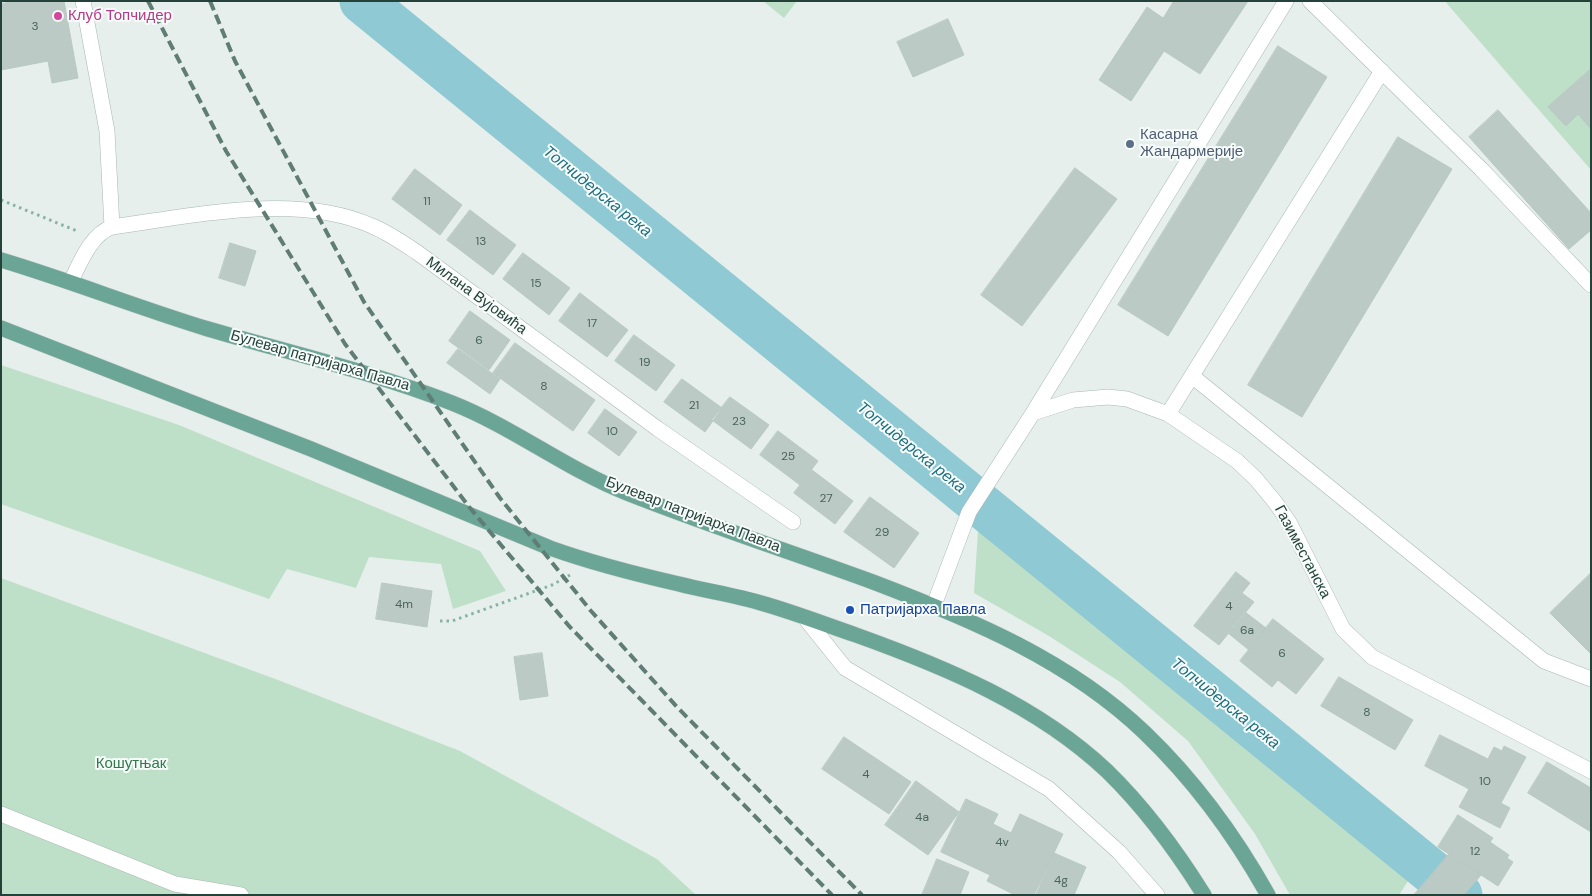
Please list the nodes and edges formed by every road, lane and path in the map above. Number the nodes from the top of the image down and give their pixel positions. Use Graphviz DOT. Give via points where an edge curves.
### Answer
graph roads {
  1 [pos="83,1"];
  2 [pos="1286,1"];
  3 [pos="1310,1"];
  4 [pos="1382,71"];
  5 [pos="1,200"];
  6 [pos="112,227"];
  7 [pos="95,238"];
  8 [pos="1,260"];
  9 [pos="70,281"];
  10 [pos="1591,285"];
  11 [pos="1,328"];
  12 [pos="1192,376"];
  13 [pos="1033,413"];
  14 [pos="1168,414"];
  15 [pos="793,522"];
  16 [pos="577,572"];
  17 [pos="934,605"];
  18 [pos="805,618"];
  19 [pos="440,621"];
  20 [pos="1591,679"];
  21 [pos="1591,771"];
  22 [pos="1,814"];
  23 [pos="241,895"];
  24 [pos="1157,895"];
  25 [pos="1204,895"];
  26 [pos="1268,895"];
  1 -- 6 [label="street" via="107,131"];
  2 -- 13 [label="street"];
  3 -- 4 [label="street"];
  4 -- 10 [label="street"];
  4 -- 12 [label="street"];
  5 -- 7 [label="path"];
  6 -- 7 [label="street, Милана Вујовића"];
  6 -- 15 [label="street, Милана Вујовића" via="206,214 283,209 309,210 370,225 405,244 658,429"];
  7 -- 9 [label="street, Милана Вујовића"];
  8 -- 9 [label="main road, Булевар патријарха Павла"];
  9 -- 17 [label="main road, Булевар патријарха Павла" via="204,327 410,387 508,430 622,491"];
  11 -- 18 [label="main road" via="311,449 550,548 587,561 752,601"];
  12 -- 14 [label="street"];
  12 -- 20 [label="street" via="1544,661"];
  13 -- 14 [label="street, Газиместанска" via="1073,400 1108,397 1128,399"];
  13 -- 17 [label="street" via="969,512"];
  14 -- 21 [label="street, Газиместанска" via="1237,461 1265,488 1289,522 1334,615 1355,643 1372,657"];
  16 -- 19 [label="path" via="552,585 470,615"];
  17 -- 26 [label="main road, Булевар патријарха Павла" via="1052,663 1106,700 1144,732 1192,783 1219,818"];
  18 -- 24 [label="street" via="845,668 1049,789 1119,852"];
  18 -- 25 [label="main road" via="969,680 1022,708 1069,740 1106,770 1144,810"];
  22 -- 23 [label="street" via="175,884"];
}
